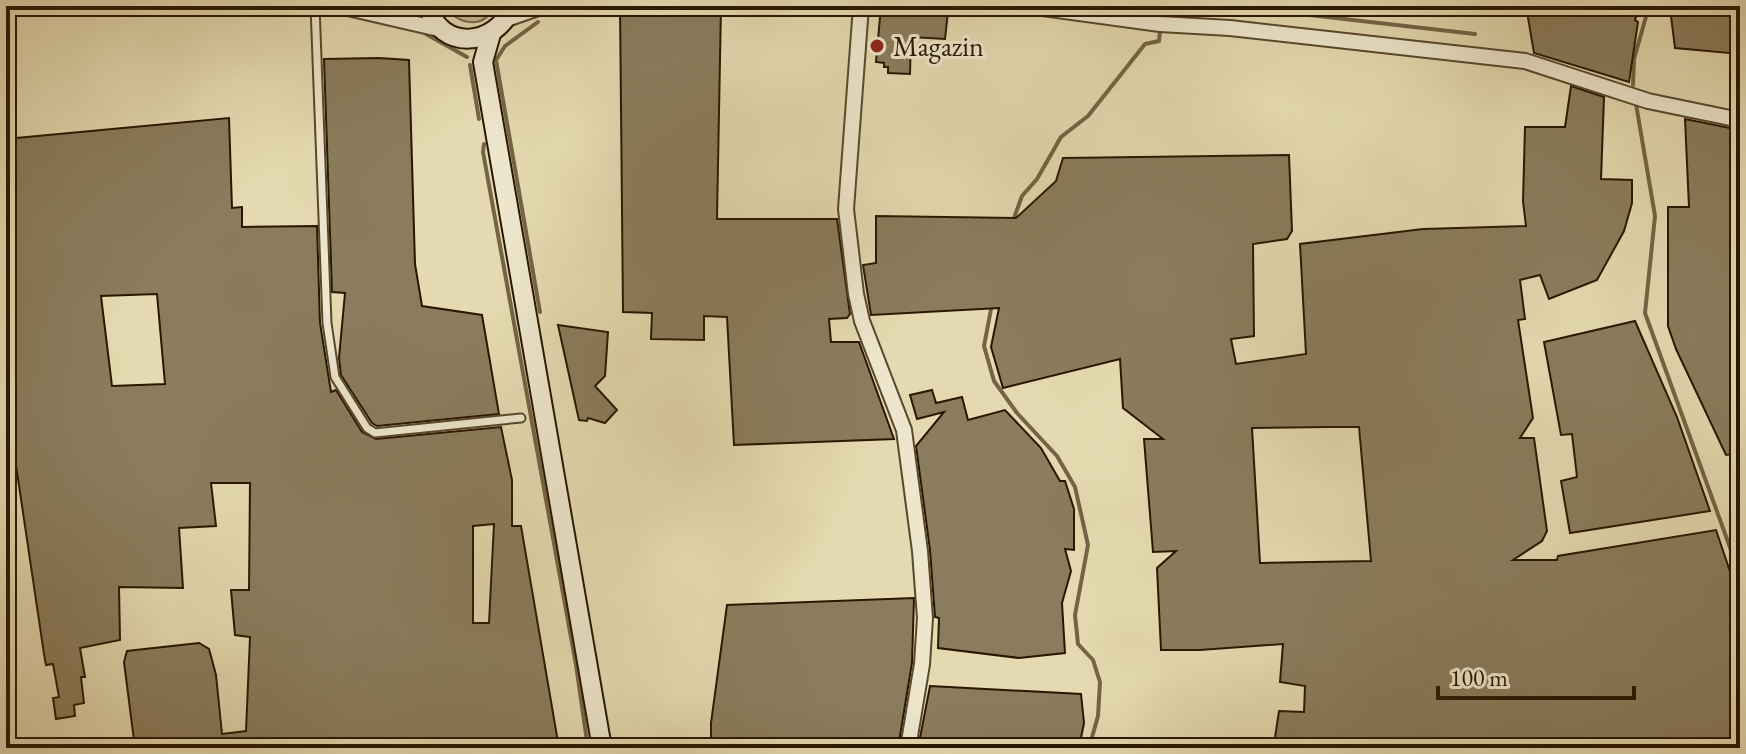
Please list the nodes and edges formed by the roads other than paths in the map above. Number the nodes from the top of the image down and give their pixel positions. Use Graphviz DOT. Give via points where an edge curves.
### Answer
graph roads {
  1 [pos="315,6"];
  2 [pos="339,6"];
  3 [pos="407,6"];
  4 [pos="428,6"];
  5 [pos="544,6"];
  6 [pos="861,6"];
  7 [pos="1028,6"];
  8 [pos="509,12"];
  9 [pos="385,15"];
  10 [pos="443,30"];
  11 [pos="491,34"];
  12 [pos="463,38"];
  13 [pos="483,62"];
  14 [pos="1740,120"];
  15 [pos="521,418"];
  16 [pos="602,748"];
  17 [pos="908,748"];
  1 -- 15 [label="lane" via="327,323 335,377 375,433"];
  2 -- 9 [label="street"];
  3 -- 9 [label="street"];
  4 -- 10 [label="main road"];
  5 -- 8 [label="street"];
  6 -- 17 [label="street" via="846,209 862,321 904,430 920,551 925,618"];
  7 -- 14 [label="street" via="1525,61 1648,101"];
  8 -- 11 [label="main road"];
  9 -- 10 [label="street"];
  10 -- 12 [label="main road"];
  11 -- 12 [label="main road"];
  11 -- 13 [label="main road"];
  12 -- 13 [label="main road"];
  13 -- 16 [label="main road"];
}
